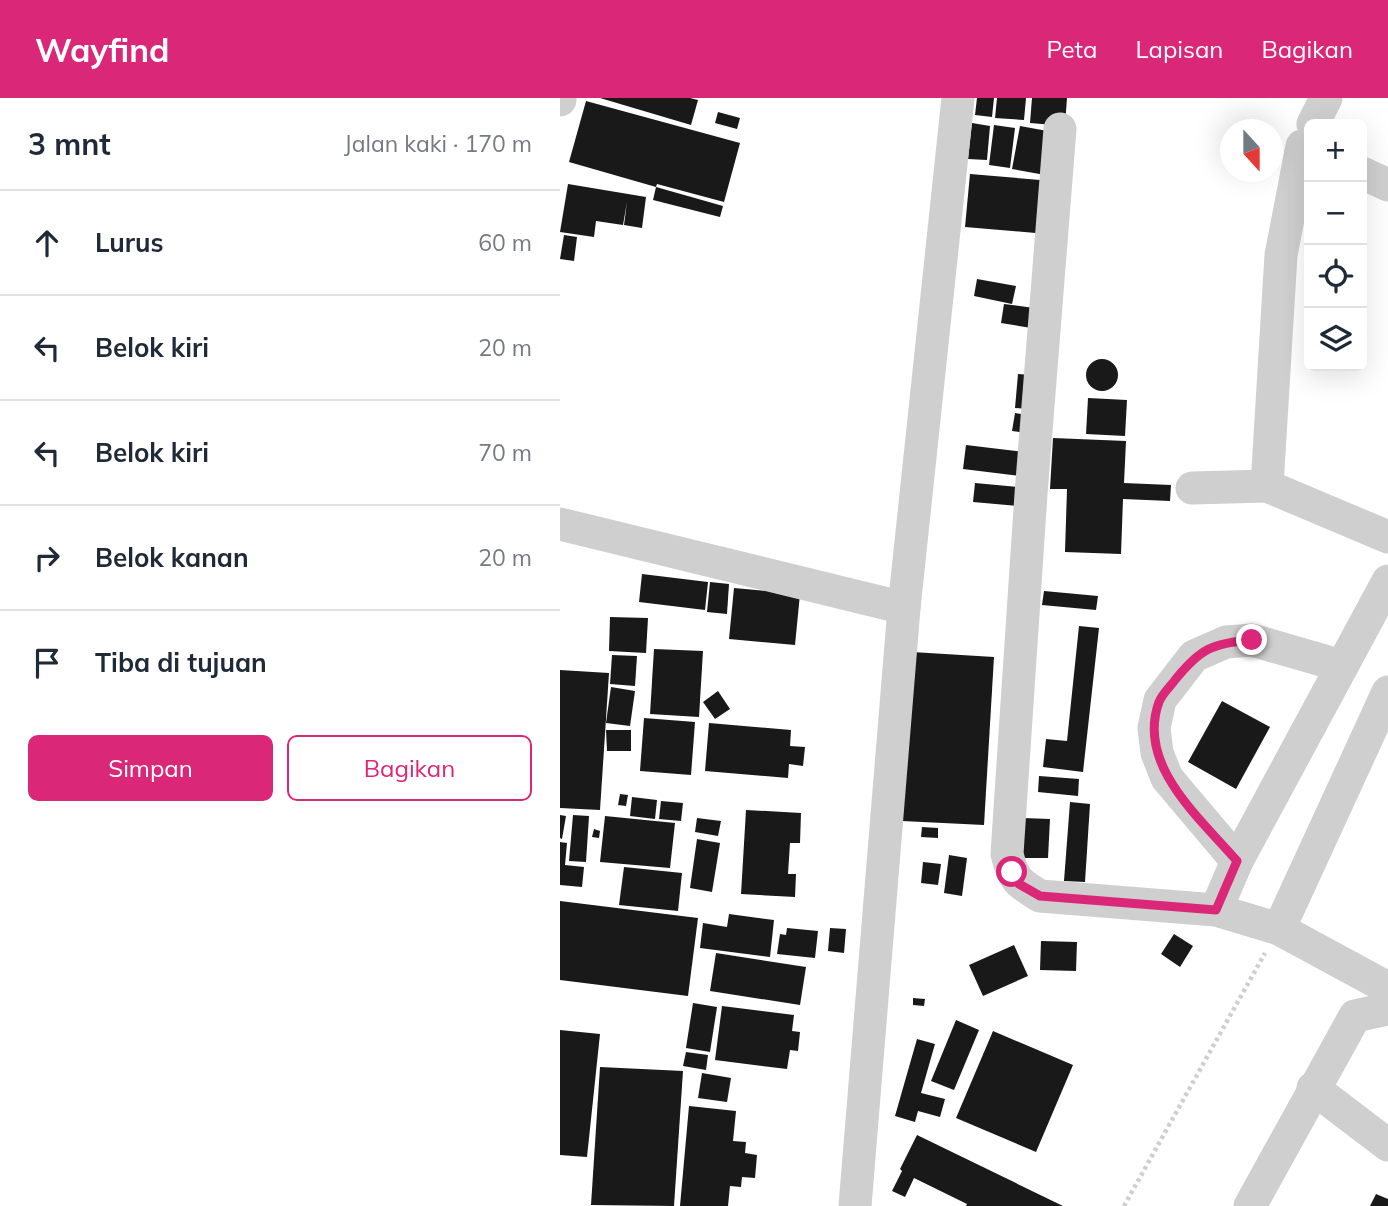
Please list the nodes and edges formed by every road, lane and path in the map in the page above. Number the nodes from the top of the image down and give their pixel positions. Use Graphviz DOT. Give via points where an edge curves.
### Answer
graph roads {
  1 [pos="958,98"];
  2 [pos="1326,98"];
  3 [pos="1317,119"];
  4 [pos="1060,130"];
  5 [pos="1304,155"];
  6 [pos="1367,175"];
  7 [pos="1388,185"];
  8 [pos="1267,486"];
  9 [pos="1192,488"];
  10 [pos="560,524"];
  11 [pos="1388,537"];
  12 [pos="1388,581"];
  13 [pos="904,608"];
  14 [pos="1342,666"];
  15 [pos="1388,692"];
  16 [pos="1237,861"];
  17 [pos="1216,910"];
  18 [pos="1279,929"];
  19 [pos="1387,970"];
  20 [pos="1388,1009"];
  21 [pos="1355,1016"];
  22 [pos="1388,1032"];
  23 [pos="1313,1088"];
  24 [pos="1388,1145"];
  25 [pos="855,1206"];
  26 [pos="1124,1206"];
  27 [pos="1250,1206"];
  1 -- 13 [label="lane"];
  2 -- 3 [label="lane"];
  4 -- 17 [label="lane" via="1007,854 1019,884 1040,896"];
  5 -- 8 [label="lane" via="1281,254"];
  6 -- 7 [label="lane"];
  8 -- 9 [label="lane"];
  8 -- 11 [label="lane"];
  10 -- 13 [label="lane"];
  12 -- 14 [label="lane"];
  13 -- 25 [label="lane"];
  14 -- 16 [label="lane"];
  14 -- 16 [label="lane" via="1252,640 1226,642 1194,656 1160,700 1154,728 1167,778"];
  15 -- 18 [label="lane"];
  16 -- 17 [label="lane"];
  17 -- 18 [label="lane"];
  18 -- 19 [label="lane"];
  18 -- 26 [label="path"];
  20 -- 21 [label="lane"];
  21 -- 22 [label="lane"];
  21 -- 23 [label="lane"];
  23 -- 24 [label="lane"];
  23 -- 27 [label="lane"];
}
